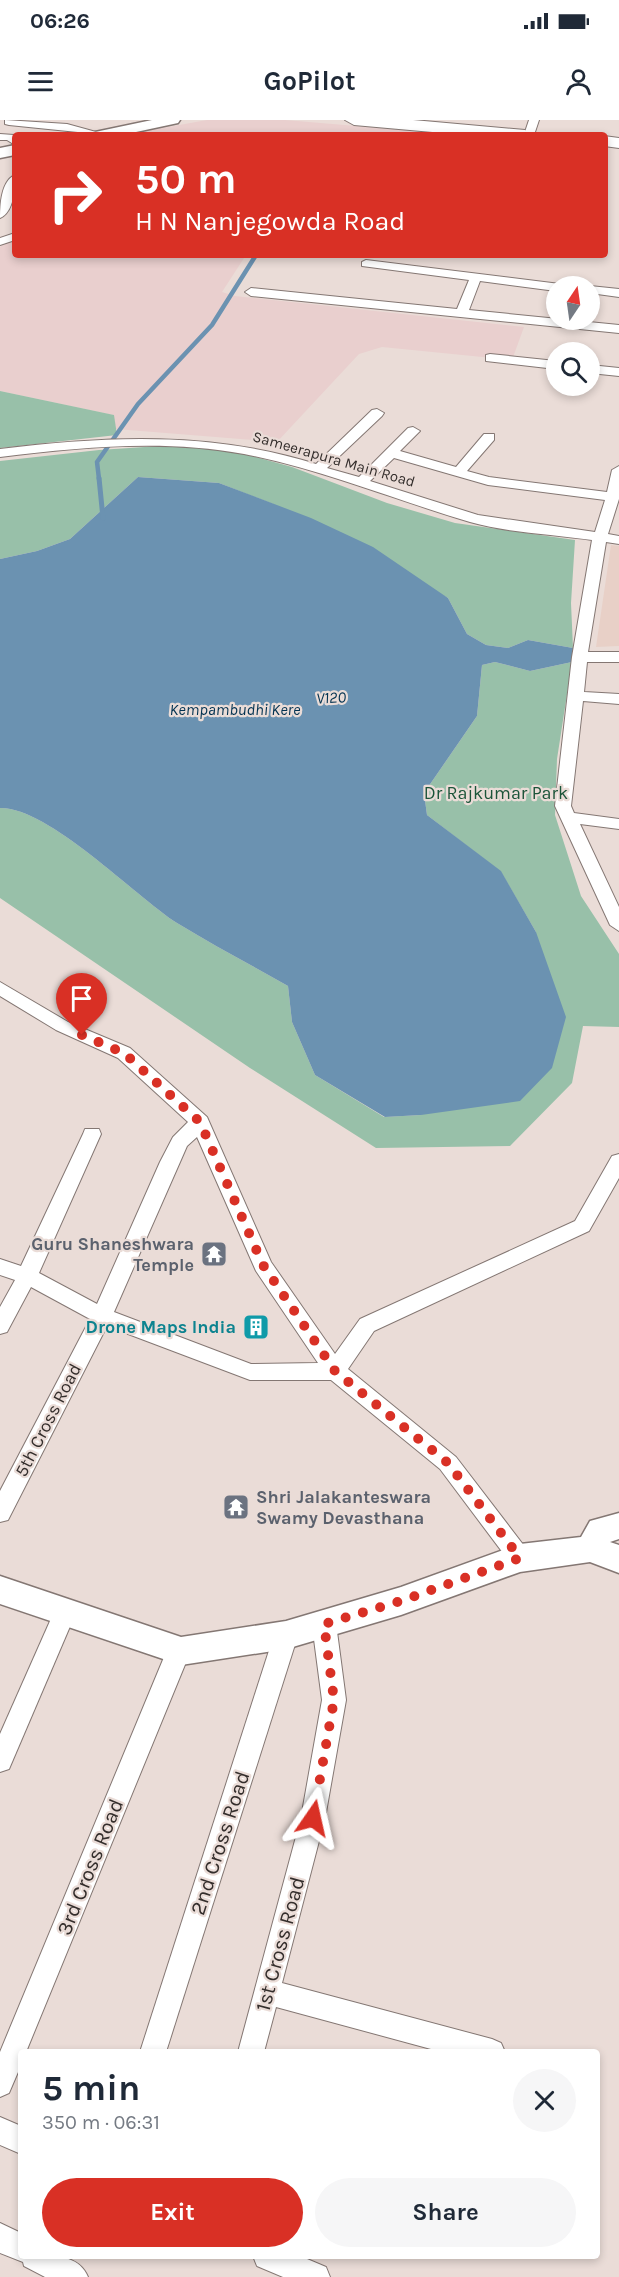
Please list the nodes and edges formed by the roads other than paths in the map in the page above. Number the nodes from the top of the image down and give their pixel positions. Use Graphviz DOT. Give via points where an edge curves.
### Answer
graph roads {
  1 [pos="173,120"];
  2 [pos="354,120"];
  3 [pos="9,122"];
  4 [pos="88,132"];
  5 [pos="115,132"];
  6 [pos="492,132"];
  7 [pos="10,142"];
  8 [pos="0,153"];
  9 [pos="12,185"];
  10 [pos="0,215"];
  11 [pos="366,264"];
  12 [pos="476,277"];
  13 [pos="546,286"];
  14 [pos="600,291"];
  15 [pos="251,292"];
  16 [pos="619,293"];
  17 [pos="462,315"];
  18 [pos="619,329"];
  19 [pos="490,358"];
  20 [pos="546,364"];
  21 [pos="600,370"];
  22 [pos="619,372"];
  23 [pos="377,413"];
  24 [pos="413,431"];
  25 [pos="489,437"];
  26 [pos="0,453"];
  27 [pos="391,453"];
  28 [pos="318,469"];
  29 [pos="619,470"];
  30 [pos="458,473"];
  31 [pos="361,483"];
  32 [pos="612,497"];
  33 [pos="599,539"];
  34 [pos="619,540"];
  35 [pos="580,657"];
  36 [pos="619,657"];
  37 [pos="576,696"];
  38 [pos="619,699"];
  39 [pos="568,817"];
  40 [pos="619,824"];
  41 [pos="619,925"];
  42 [pos="0,988"];
  43 [pos="200,1122"];
  44 [pos="92,1134"];
  45 [pos="619,1161"];
  46 [pos="0,1267"];
  47 [pos="27,1276"];
  48 [pos="102,1316"];
  49 [pos="0,1326"];
  50 [pos="335,1371"];
  51 [pos="0,1513"];
  52 [pos="619,1526"];
  53 [pos="590,1550"];
  54 [pos="520,1558"];
  55 [pos="619,1559"];
  56 [pos="0,1590"];
  57 [pos="66,1610"];
  58 [pos="324,1624"];
  59 [pos="286,1635"];
  60 [pos="179,1650"];
  61 [pos="0,1761"];
  62 [pos="267,1992"];
  63 [pos="154,2049"];
  64 [pos="252,2049"];
  65 [pos="481,2049"];
  66 [pos="0,2084"];
  67 [pos="0,2130"];
  68 [pos="18,2139"];
  69 [pos="0,2237"];
  70 [pos="18,2247"];
  71 [pos="40,2259"];
  72 [pos="274,2259"];
  73 [pos="74,2277"];
  74 [pos="316,2277"];
  1 -- 5 [label="street"];
  2 -- 6 [label="main road"];
  3 -- 4 [label="street"];
  7 -- 8 [label="street"];
  9 -- 10 [label="street"];
  11 -- 12 [label="street"];
  12 -- 13 [label="street"];
  12 -- 17 [label="street"];
  14 -- 16 [label="street"];
  15 -- 17 [label="street"];
  17 -- 18 [label="street"];
  19 -- 20 [label="street"];
  21 -- 22 [label="street"];
  23 -- 28 [label="street"];
  24 -- 27 [label="street"];
  25 -- 30 [label="street"];
  26 -- 28 [label="street, Sameerapura Main Road" via="74,444 177,442 243,450"];
  27 -- 30 [label="street"];
  27 -- 31 [label="street"];
  28 -- 31 [label="street, Sameerapura Main Road"];
  29 -- 32 [label="street"];
  30 -- 32 [label="street" via="488,482"];
  31 -- 33 [label="street, Sameerapura Main Road" via="476,519"];
  32 -- 33 [label="street"];
  33 -- 34 [label="street, Sameerapura Main Road"];
  33 -- 35 [label="street"];
  35 -- 36 [label="street"];
  35 -- 37 [label="street"];
  37 -- 38 [label="street"];
  37 -- 39 [label="street" via="563,806"];
  39 -- 40 [label="street"];
  39 -- 41 [label="street"];
  42 -- 43 [label="street" via="62,1026 124,1053"];
  43 -- 48 [label="street, 5th Cross Road" via="180,1142"];
  43 -- 50 [label="street" via="263,1265"];
  44 -- 47 [label="street"];
  45 -- 50 [label="street" via="582,1227 367,1325"];
  46 -- 47 [label="street"];
  47 -- 48 [label="street"];
  47 -- 49 [label="street"];
  48 -- 50 [label="street" via="250,1372"];
  48 -- 51 [label="street, 5th Cross Road"];
  50 -- 54 [label="street" via="448,1463"];
  52 -- 53 [label="street" via="601,1530"];
  53 -- 54 [label="street"];
  53 -- 55 [label="street"];
  54 -- 58 [label="street"];
  56 -- 57 [label="street"];
  57 -- 60 [label="street"];
  57 -- 61 [label="street"];
  58 -- 59 [label="street"];
  58 -- 62 [label="street, 1st Cross Road" via="334,1700 313,1818"];
  59 -- 60 [label="street"];
  59 -- 63 [label="street, 2nd Cross Road"];
  60 -- 66 [label="street, 3rd Cross Road"];
  62 -- 64 [label="street, 1st Cross Road"];
  62 -- 65 [label="street"];
  67 -- 68 [label="street"];
  69 -- 70 [label="street"];
  71 -- 73 [label="street"];
  72 -- 74 [label="street"];
}
